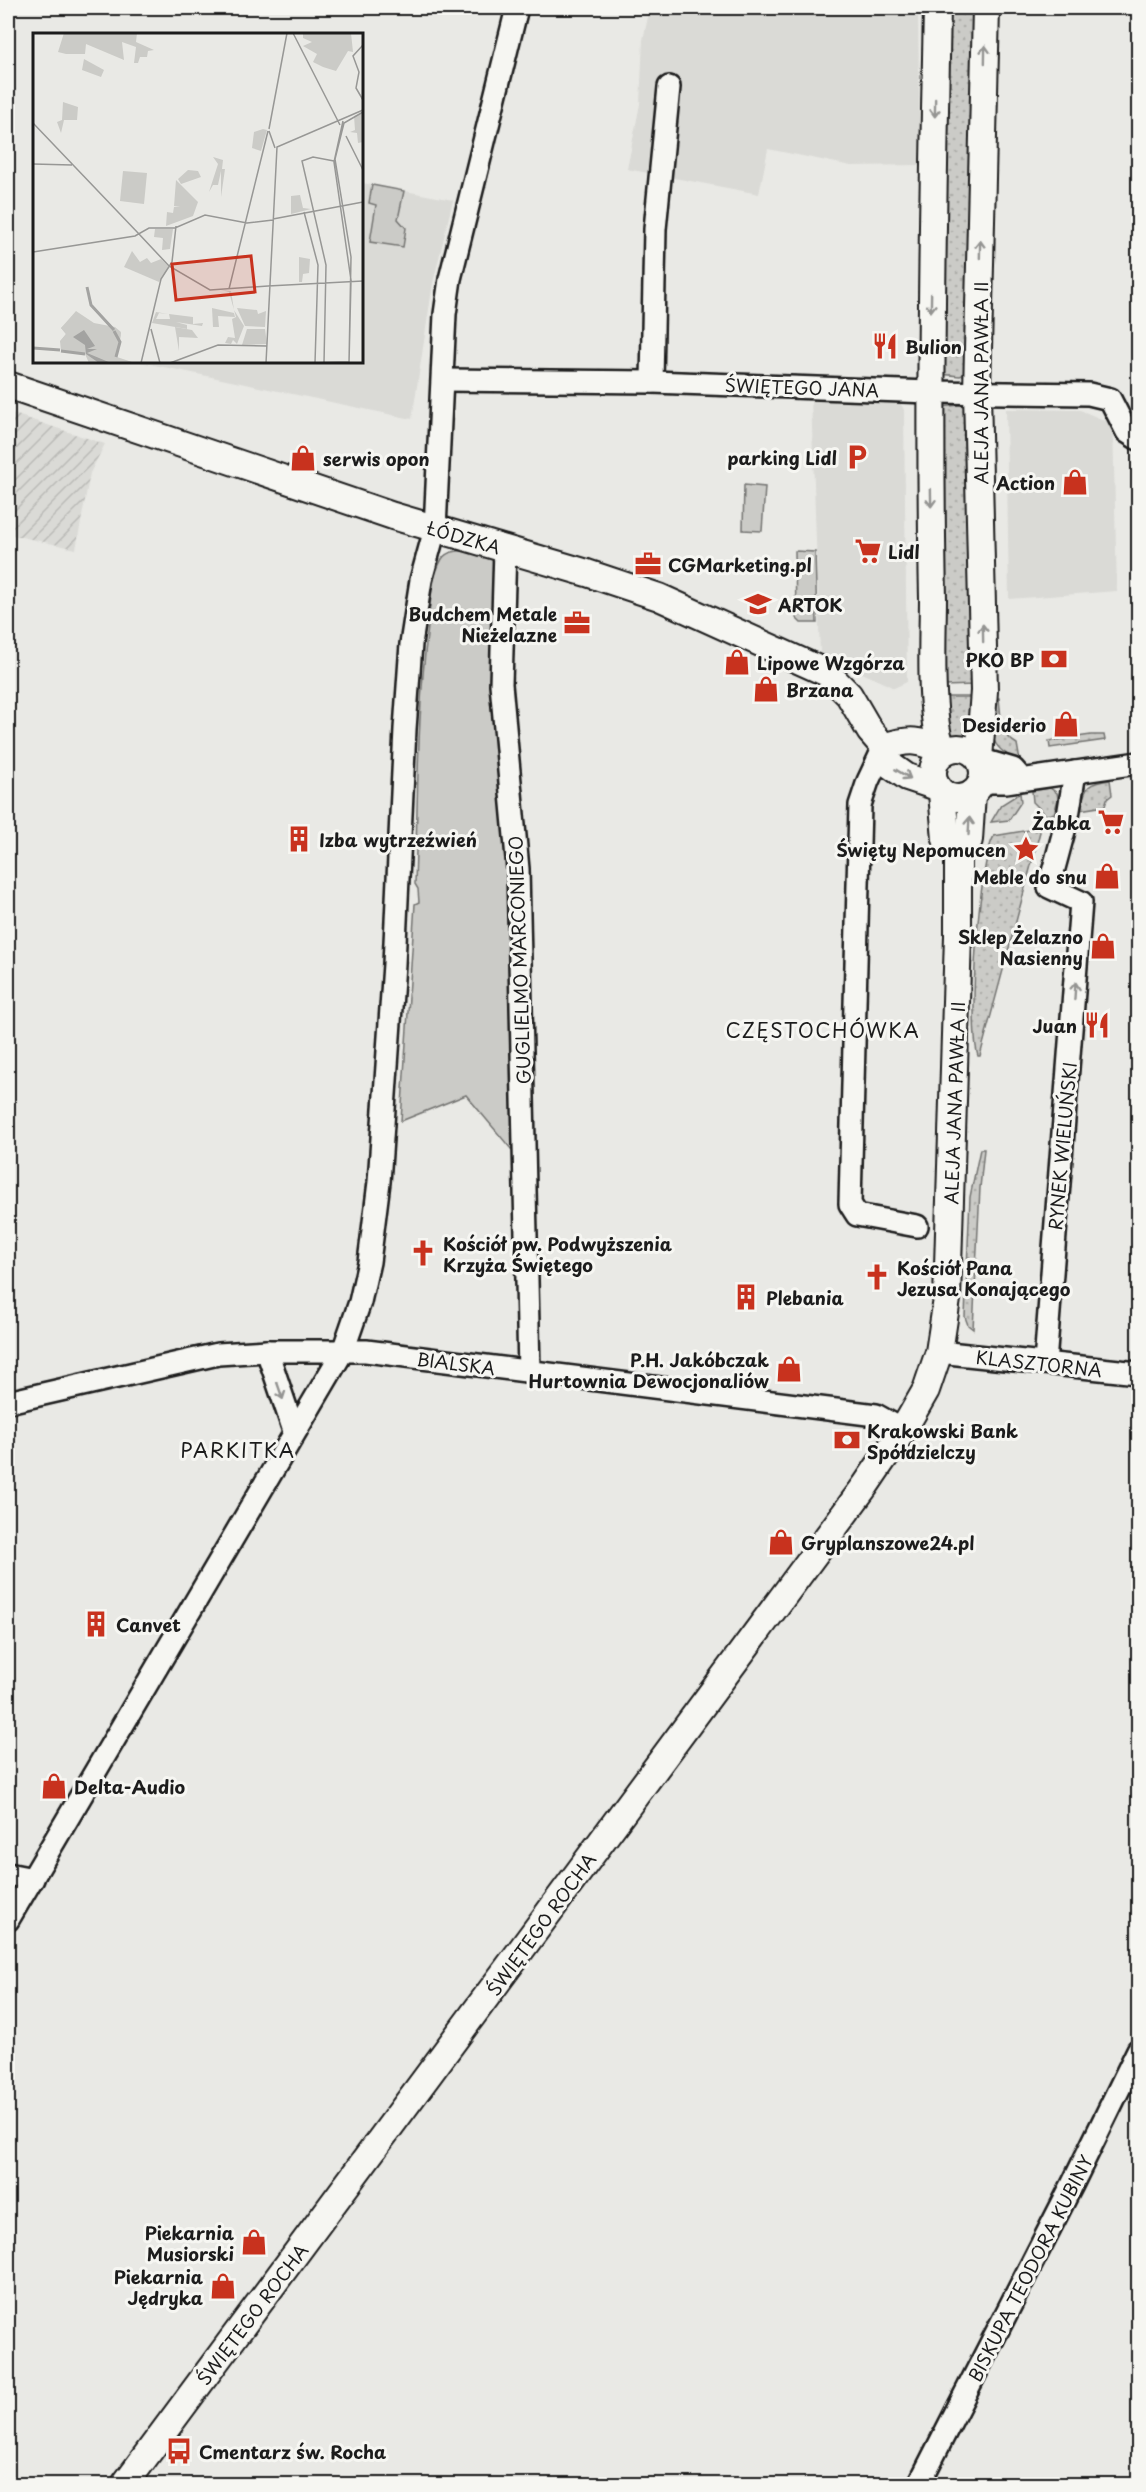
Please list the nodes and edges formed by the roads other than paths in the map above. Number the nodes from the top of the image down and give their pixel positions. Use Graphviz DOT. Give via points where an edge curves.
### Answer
graph roads {
  1 [pos="517,8"];
  2 [pos="936,8"];
  3 [pos="986,8"];
  4 [pos="669,87"];
  5 [pos="443,380"];
  6 [pos="652,382"];
  7 [pos="8,386"];
  8 [pos="930,392"];
  9 [pos="977,392"];
  10 [pos="1138,439"];
  11 [pos="435,529"];
  12 [pos="505,549"];
  13 [pos="884,747"];
  14 [pos="944,751"];
  15 [pos="1138,763"];
  16 [pos="1076,772"];
  17 [pos="978,778"];
  18 [pos="939,790"];
  19 [pos="958,854"];
  20 [pos="917,1226"];
  21 [pos="267,1351"];
  22 [pos="343,1351"];
  23 [pos="939,1352"];
  24 [pos="1045,1363"];
  25 [pos="529,1372"];
  26 [pos="1138,1373"];
  27 [pos="8,1402"];
  28 [pos="903,1430"];
  29 [pos="294,1431"];
  30 [pos="8,1874"];
  31 [pos="33,1879"];
  32 [pos="8,1920"];
  33 [pos="1138,2049"];
  34 [pos="125,2484"];
  35 [pos="923,2484"];
  1 -- 5 [label="street" via="450,279"];
  2 -- 8 [label="street, one-way"];
  9 -- 3 [label="street, ALEJA JANA PAWŁA II, one-way"];
  4 -- 6 [label="street" via="656,229"];
  5 -- 6 [label="street, ŚWIĘTEGO JANA"];
  5 -- 11 [label="street"];
  6 -- 8 [label="street, ŚWIĘTEGO JANA"];
  7 -- 11 [label="street, ŁÓDZKA"];
  8 -- 9 [label="street, ŚWIĘTEGO JANA"];
  8 -- 14 [label="street, one-way" via="934,691 938,741"];
  9 -- 10 [label="street, ŚWIĘTEGO JANA" via="1089,394 1110,399 1127,432"];
  17 -- 9 [label="street, ALEJA JANA PAWŁA II, one-way" via="984,692"];
  11 -- 12 [label="street, ŁÓDZKA"];
  11 -- 22 [label="street" via="421,580 411,644 379,1182 369,1262"];
  12 -- 13 [label="street, ŁÓDZKA" via="659,597 827,673 849,695"];
  12 -- 25 [label="street, GUGLIELMO MARCONIEGO" via="501,684 518,869"];
  13 -- 14 [label="street" via="905,739 923,741"];
  13 -- 18 [label="street, ŁÓDZKA, one-way" via="890,765 901,774"];
  13 -- 20 [label="street" via="860,806 850,1204 857,1215"];
  14 -- 17 [label="street" via="967,749"];
  14 -- 18 [label="street" via="932,772"];
  15 -- 16 [label="street"];
  16 -- 17 [label="street" via="1006,782"];
  24 -- 16 [label="street, RYNEK WIELUŃSKI, one-way" via="1082,902 1049,887"];
  17 -- 18 [label="street" via="957,798"];
  19 -- 17 [label="street, ALEJA JANA PAWŁA II, one-way" via="969,840"];
  18 -- 19 [label="street, ALEJA JANA PAWŁA II" via="946,839"];
  19 -- 23 [label="street, ALEJA JANA PAWŁA II" via="951,1220 947,1299"];
  21 -- 22 [label="street, BIALSKA"];
  21 -- 27 [label="street, BIALSKA" via="218,1354"];
  21 -- 29 [label="street, one-way"];
  22 -- 25 [label="street, BIALSKA"];
  22 -- 29 [label="street"];
  23 -- 24 [label="street, KLASZTORNA"];
  23 -- 28 [label="street, ŚWIĘTEGO ROCHA" via="926,1390"];
  24 -- 26 [label="street, KLASZTORNA"];
  25 -- 28 [label="street, BIALSKA" via="876,1414"];
  28 -- 34 [label="street, ŚWIĘTEGO ROCHA"];
  29 -- 31 [label="street"];
  30 -- 31 [label="street"];
  31 -- 32 [label="street"];
  33 -- 35 [label="street, BISKUPA TEODORA KUBINY"];
}
